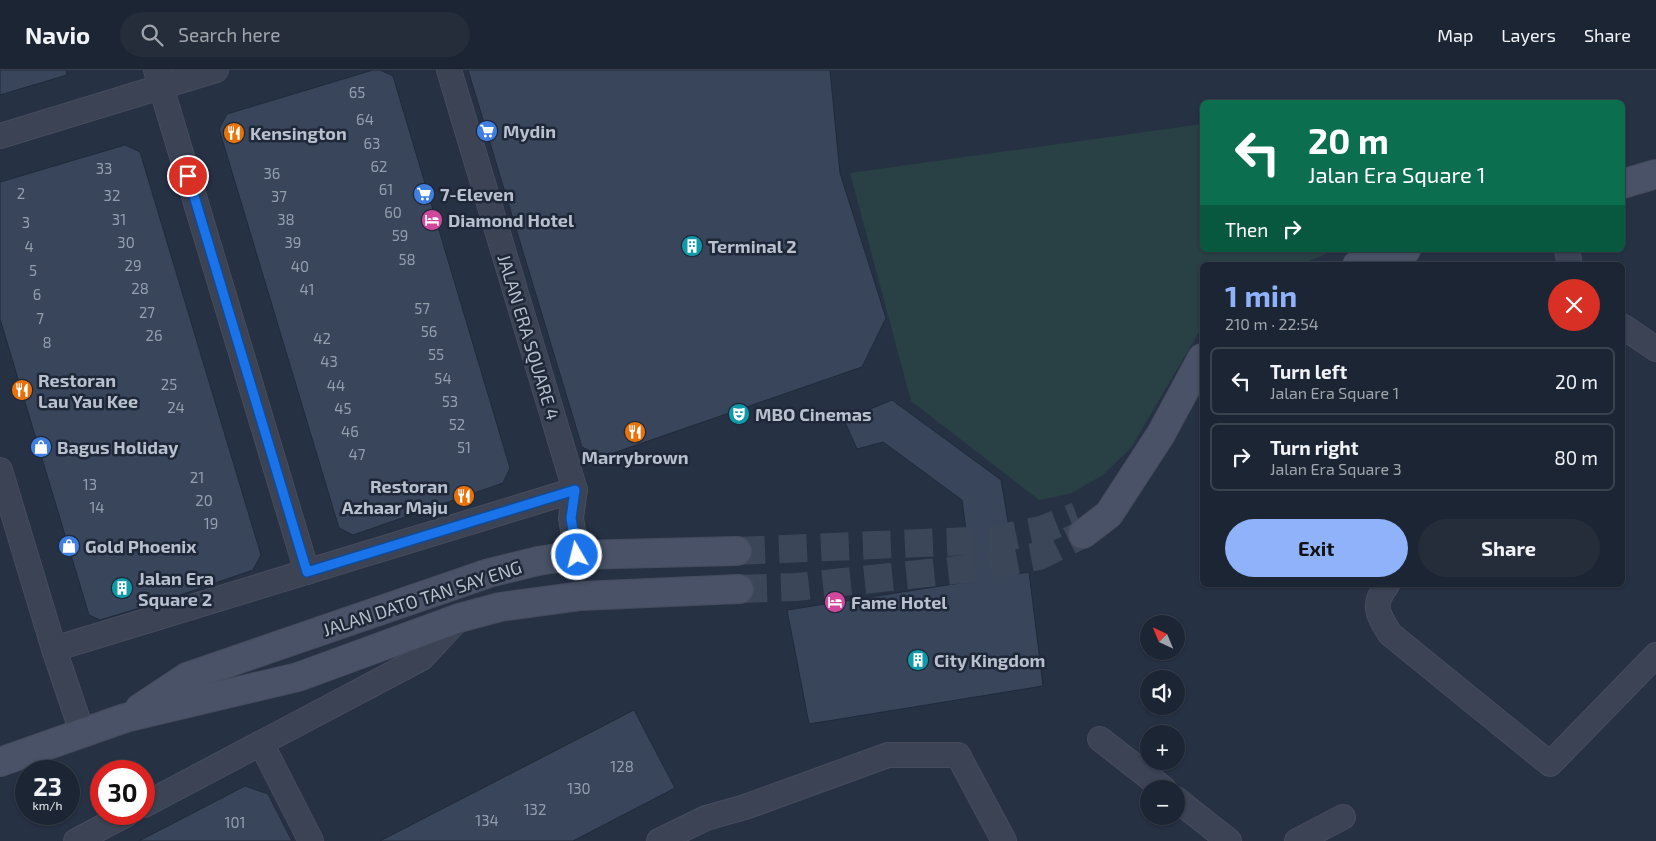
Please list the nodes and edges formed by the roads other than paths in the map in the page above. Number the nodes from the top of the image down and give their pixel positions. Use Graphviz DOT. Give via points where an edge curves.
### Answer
graph roads {
  1 [pos="216,70"];
  2 [pos="449,70"];
  3 [pos="159,78"];
  4 [pos="0,136"];
  5 [pos="1656,174"];
  6 [pos="1625,183"];
  7 [pos="1400,252"];
  8 [pos="1368,262"];
  9 [pos="1625,328"];
  10 [pos="1656,349"];
  11 [pos="1200,362"];
  12 [pos="0,470"];
  13 [pos="575,490"];
  14 [pos="1080,525"];
  15 [pos="738,551"];
  16 [pos="577,555"];
  17 [pos="307,572"];
  18 [pos="1385,587"];
  19 [pos="739,589"];
  20 [pos="459,618"];
  21 [pos="54,649"];
  22 [pos="1656,655"];
  23 [pos="125,718"];
  24 [pos="82,732"];
  25 [pos="1100,739"];
  26 [pos="261,743"];
  27 [pos="0,762"];
  28 [pos="1152,780"];
  29 [pos="155,799"];
  30 [pos="1185,805"];
  31 [pos="1343,817"];
  32 [pos="106,825"];
  33 [pos="76,841"];
  34 [pos="312,841"];
  35 [pos="658,841"];
  36 [pos="1004,841"];
  37 [pos="1229,841"];
  38 [pos="1297,841"];
  1 -- 3 [label="street"];
  2 -- 13 [label="street, JALAN ERA SQUARE 4"];
  3 -- 4 [label="street"];
  3 -- 17 [label="street"];
  5 -- 6 [label="street"];
  7 -- 8 [label="street"];
  9 -- 10 [label="street"];
  11 -- 14 [label="street" via="1161,434 1108,514"];
  12 -- 21 [label="street"];
  13 -- 16 [label="street" via="571,518"];
  13 -- 17 [label="street"];
  15 -- 16 [label="street, JALAN DATO TAN SAY ENG"];
  16 -- 23 [label="street, JALAN DATO TAN SAY ENG" via="489,573 186,677"];
  17 -- 21 [label="street"];
  18 -- 22 [label="street" via="1379,595 1377,614 1390,634 1550,764"];
  19 -- 20 [label="street, JALAN DATO TAN SAY ENG" via="581,596 500,607"];
  20 -- 23 [label="street, JALAN DATO TAN SAY ENG" via="298,677"];
  20 -- 26 [label="street" via="422,658"];
  21 -- 24 [label="street"];
  23 -- 24 [label="street, JALAN DATO TAN SAY ENG"];
  24 -- 27 [label="street, JALAN DATO TAN SAY ENG"];
  25 -- 28 [label="street"];
  26 -- 29 [label="street"];
  26 -- 34 [label="street"];
  30 -- 37 [label="street"];
  31 -- 38 [label="street"];
  32 -- 33 [label="street"];
  35 -- 36 [label="street" via="706,818 888,755 958,755"];
}
